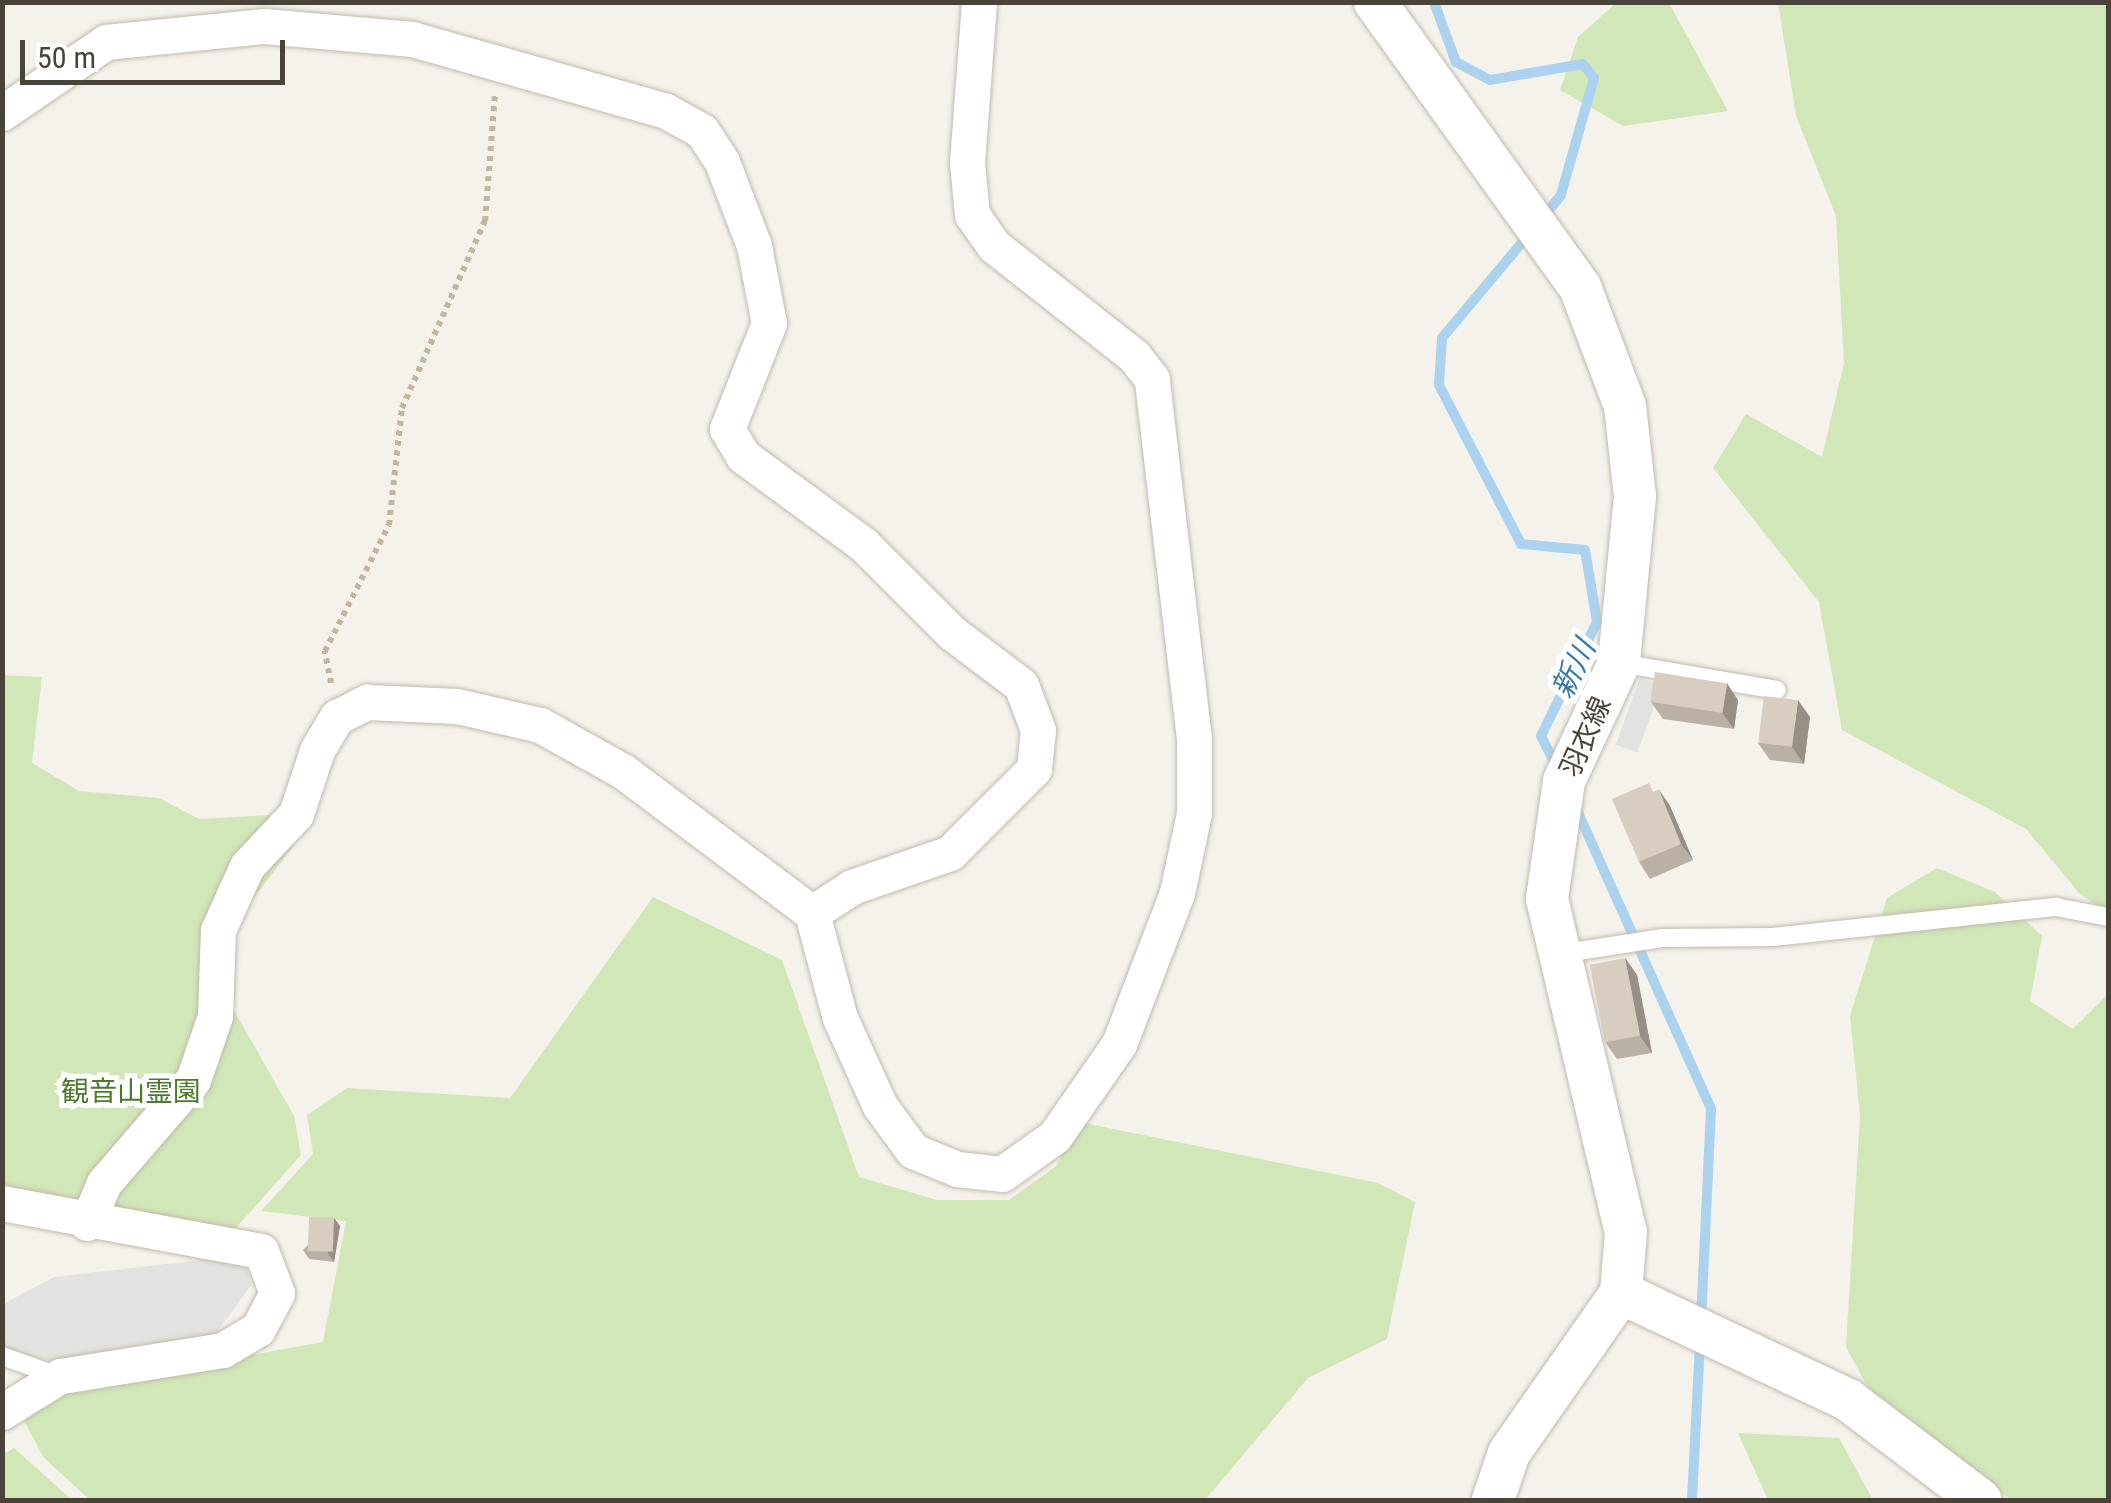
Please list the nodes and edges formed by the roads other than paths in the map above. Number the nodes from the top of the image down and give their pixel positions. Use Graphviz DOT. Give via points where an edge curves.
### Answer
graph roads {
  1 [pos="980,2"];
  2 [pos="1375,2"];
  3 [pos="2,114"];
  4 [pos="1619,663"];
  5 [pos="1777,690"];
  6 [pos="812,913"];
  7 [pos="2108,916"];
  8 [pos="1559,954"];
  9 [pos="2,1203"];
  10 [pos="86,1222"];
  11 [pos="1621,1293"];
  12 [pos="2,1356"];
  13 [pos="60,1376"];
  14 [pos="2,1412"];
  15 [pos="1493,1500"];
  16 [pos="1980,1500"];
  1 -- 6 [label="street" via="967,162 972,215 994,246 1134,356 1152,379 1194,738 1194,813 1177,893 1118,1044 1055,1136 1002,1174 957,1169 912,1151 880,1106 840,1018"];
  2 -- 4 [label="street, 羽衣線" via="1580,287 1625,406 1634,496"];
  3 -- 6 [label="street" via="106,42 264,26 412,39 666,110 702,132 722,162 754,246 770,324 727,429 743,456 864,545 952,632 1020,685 1038,730 1034,769 950,854 852,887"];
  4 -- 5 [label="lane"];
  4 -- 8 [label="street, 羽衣線" via="1564,782 1547,900"];
  6 -- 10 [label="street" via="624,772 540,725 457,706 367,702 337,717 317,750 296,814 248,866 218,930 214,1016 193,1080 104,1183"];
  7 -- 8 [label="lane" via="2056,907 1773,938 1662,938"];
  8 -- 11 [label="street, 羽衣線" via="1626,1232"];
  9 -- 10 [label="street"];
  10 -- 13 [label="street" via="261,1251 277,1293 258,1330 223,1350"];
  11 -- 15 [label="street" via="1509,1453"];
  11 -- 16 [label="street" via="1848,1400"];
  12 -- 13 [label="lane"];
  13 -- 14 [label="street"];
}
